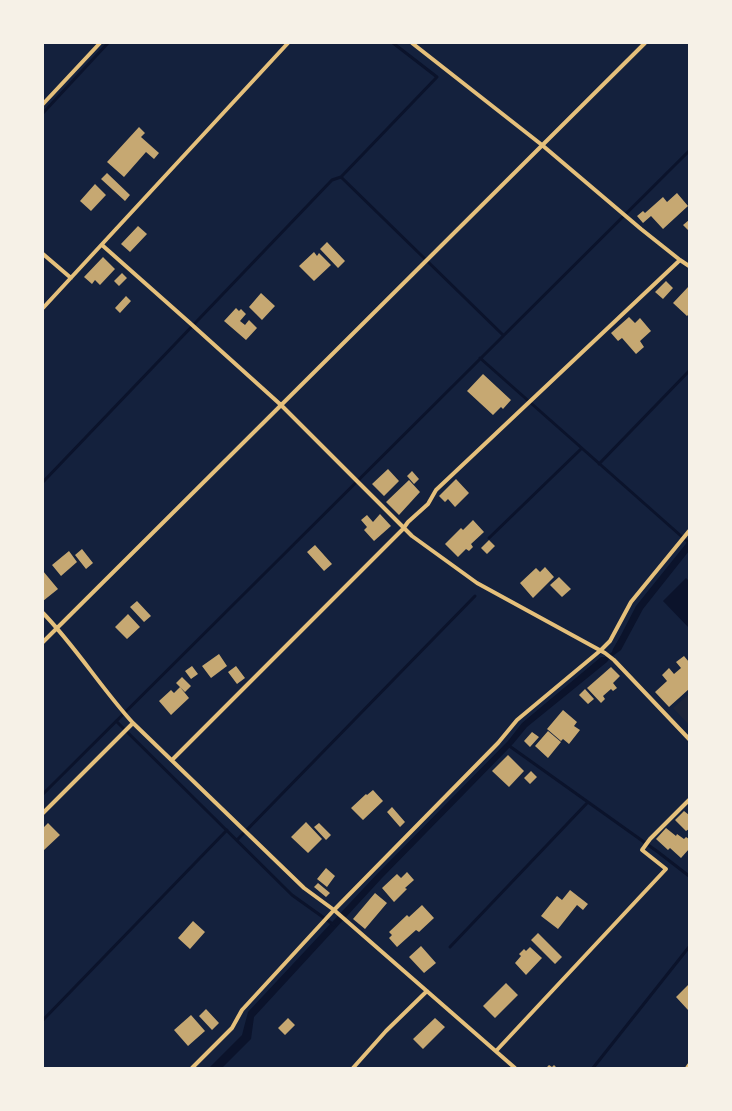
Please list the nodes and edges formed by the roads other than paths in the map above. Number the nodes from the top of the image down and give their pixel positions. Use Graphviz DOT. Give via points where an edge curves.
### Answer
graph roads {
  1 [pos="100,43"];
  2 [pos="288,43"];
  3 [pos="412,43"];
  4 [pos="645,43"];
  5 [pos="43,104"];
  6 [pos="542,146"];
  7 [pos="102,245"];
  8 [pos="43,254"];
  9 [pos="680,260"];
  10 [pos="689,266"];
  11 [pos="71,278"];
  12 [pos="43,308"];
  13 [pos="281,406"];
  14 [pos="403,529"];
  15 [pos="689,531"];
  16 [pos="43,613"];
  17 [pos="57,628"];
  18 [pos="43,642"];
  19 [pos="603,651"];
  20 [pos="133,723"];
  21 [pos="689,740"];
  22 [pos="172,760"];
  23 [pos="689,800"];
  24 [pos="43,813"];
  25 [pos="336,912"];
  26 [pos="427,991"];
  27 [pos="496,1051"];
  28 [pos="689,1065"];
  29 [pos="192,1068"];
  30 [pos="353,1068"];
  31 [pos="515,1068"];
  32 [pos="686,1068"];
  1 -- 5 [label="street"];
  2 -- 7 [label="street"];
  3 -- 6 [label="street"];
  4 -- 6 [label="street"];
  6 -- 9 [label="street"];
  6 -- 13 [label="street"];
  7 -- 11 [label="street"];
  7 -- 13 [label="street"];
  8 -- 11 [label="street"];
  9 -- 10 [label="street"];
  9 -- 14 [label="street" via="436,490 428,504"];
  11 -- 12 [label="street"];
  13 -- 14 [label="street"];
  13 -- 17 [label="street"];
  14 -- 19 [label="street" via="477,583"];
  14 -- 22 [label="street"];
  15 -- 19 [label="street" via="631,602"];
  16 -- 17 [label="street"];
  17 -- 18 [label="street"];
  17 -- 20 [label="street"];
  19 -- 21 [label="street"];
  19 -- 25 [label="street" via="517,720"];
  20 -- 22 [label="street"];
  20 -- 24 [label="street"];
  22 -- 25 [label="street" via="304,888"];
  23 -- 27 [label="street" via="642,850 666,869"];
  25 -- 26 [label="street"];
  25 -- 29 [label="street" via="323,922 242,1010 232,1028"];
  26 -- 27 [label="street"];
  26 -- 30 [label="street"];
  27 -- 31 [label="street"];
  28 -- 32 [label="street"];
}
